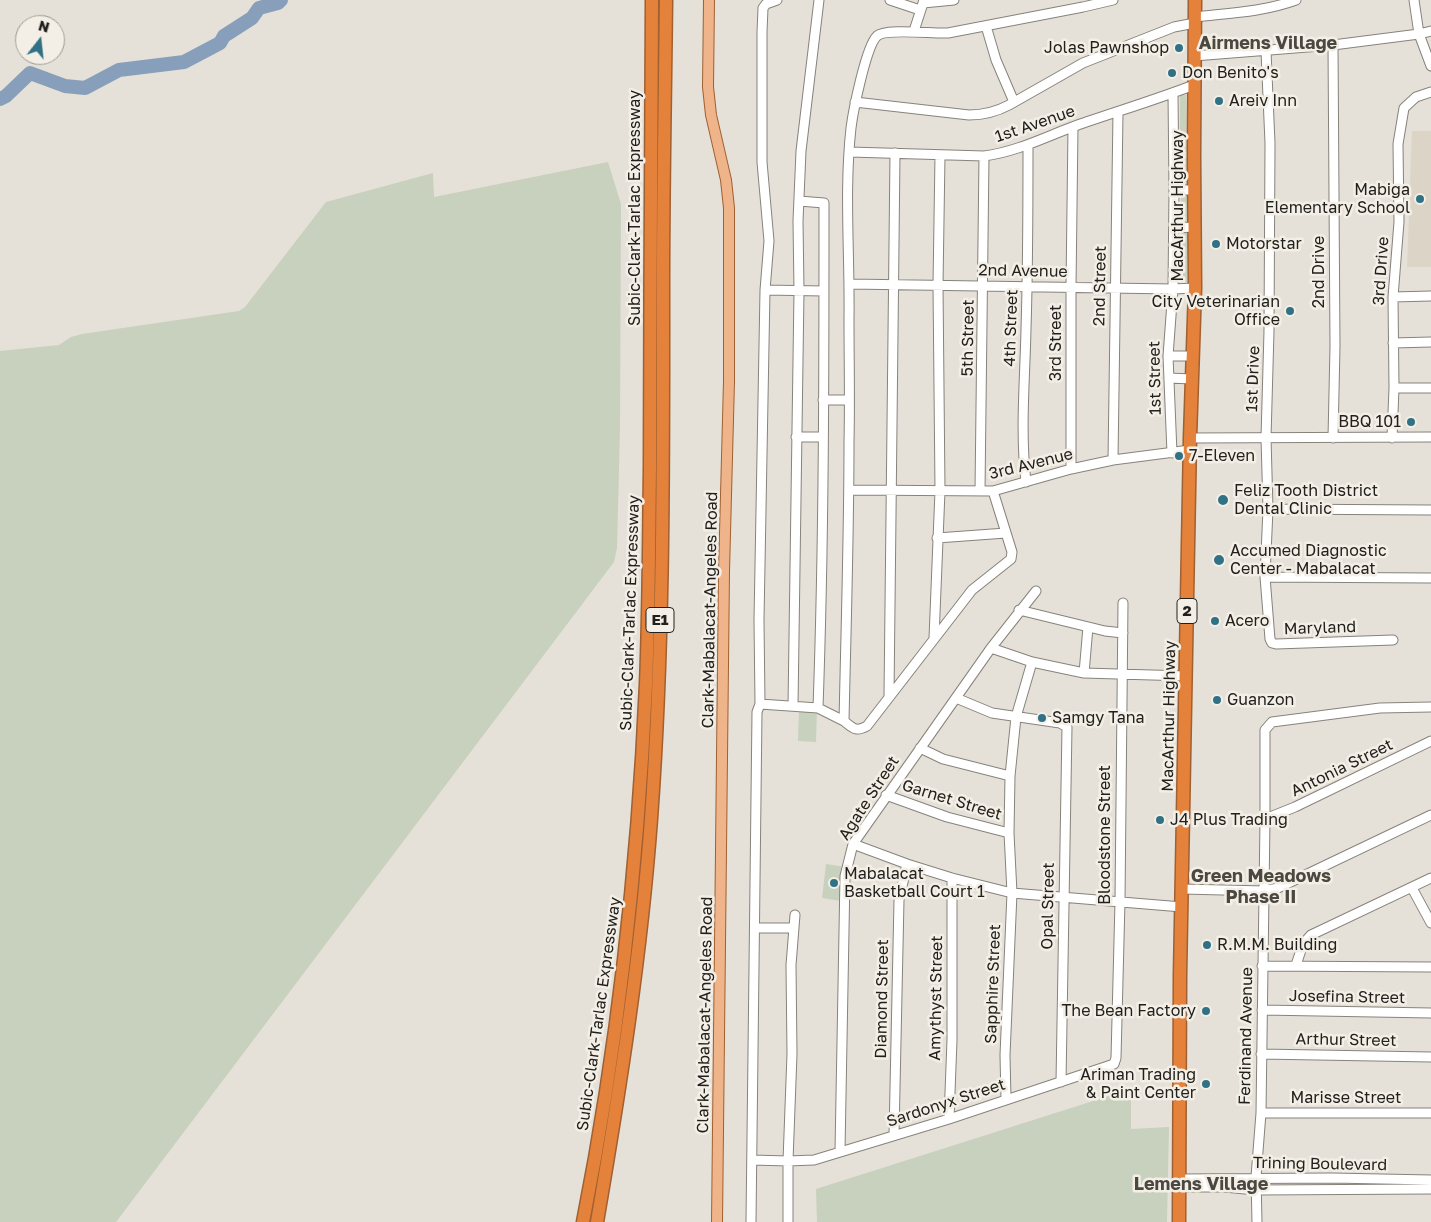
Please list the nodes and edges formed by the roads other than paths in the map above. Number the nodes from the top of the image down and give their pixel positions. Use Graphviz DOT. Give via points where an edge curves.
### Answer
graph roads {
  1 [pos="666,0"];
  2 [pos="777,0"];
  3 [pos="819,0"];
  4 [pos="890,0"];
  5 [pos="954,0"];
  6 [pos="1113,0"];
  7 [pos="1195,0"];
  8 [pos="1296,0"];
  9 [pos="1414,0"];
  10 [pos="709,4"];
  11 [pos="922,4"];
  12 [pos="1082,4"];
  13 [pos="1275,4"];
  14 [pos="652,6"];
  15 [pos="1195,20"];
  16 [pos="986,26"];
  17 [pos="914,31"];
  18 [pos="1431,31"];
  19 [pos="1419,34"];
  20 [pos="1333,45"];
  21 [pos="1266,51"];
  22 [pos="1194,56"];
  23 [pos="1431,66"];
  24 [pos="1194,85"];
  25 [pos="1431,92"];
  26 [pos="1173,93"];
  27 [pos="855,102"];
  28 [pos="1014,102"];
  29 [pos="1118,112"];
  30 [pos="1073,127"];
  31 [pos="1028,144"];
  32 [pos="850,152"];
  33 [pos="896,153"];
  34 [pos="940,154"];
  35 [pos="984,156"];
  36 [pos="1174,190"];
  37 [pos="1194,190"];
  38 [pos="799,201"];
  39 [pos="1194,227"];
  40 [pos="1174,228"];
  41 [pos="850,284"];
  42 [pos="895,284"];
  43 [pos="938,285"];
  44 [pos="984,285"];
  45 [pos="1028,287"];
  46 [pos="1071,287"];
  47 [pos="1115,288"];
  48 [pos="1195,288"];
  49 [pos="765,290"];
  50 [pos="1173,290"];
  51 [pos="799,291"];
  52 [pos="824,292"];
  53 [pos="1431,296"];
  54 [pos="1393,297"];
  55 [pos="1431,342"];
  56 [pos="1393,343"];
  57 [pos="1168,356"];
  58 [pos="1192,356"];
  59 [pos="1169,378"];
  60 [pos="1192,379"];
  61 [pos="1394,388"];
  62 [pos="1431,388"];
  63 [pos="824,400"];
  64 [pos="849,400"];
  65 [pos="796,437"];
  66 [pos="823,437"];
  67 [pos="1431,437"];
  68 [pos="1266,438"];
  69 [pos="1334,438"];
  70 [pos="1392,438"];
  71 [pos="1190,444"];
  72 [pos="1172,453"];
  73 [pos="1113,460"];
  74 [pos="1071,469"];
  75 [pos="1026,482"];
  76 [pos="849,490"];
  77 [pos="891,490"];
  78 [pos="940,491"];
  79 [pos="993,491"];
  80 [pos="980,492"];
  81 [pos="1268,509"];
  82 [pos="1431,510"];
  83 [pos="1006,533"];
  84 [pos="937,538"];
  85 [pos="1265,576"];
  86 [pos="1431,578"];
  87 [pos="1036,591"];
  88 [pos="1123,603"];
  89 [pos="1019,610"];
  90 [pos="1088,626"];
  91 [pos="1124,633"];
  92 [pos="934,638"];
  93 [pos="1393,640"];
  94 [pos="991,648"];
  95 [pos="1032,662"];
  96 [pos="1084,673"];
  97 [pos="1122,674"];
  98 [pos="1186,676"];
  99 [pos="889,696"];
  100 [pos="956,698"];
  101 [pos="760,704"];
  102 [pos="793,706"];
  103 [pos="1431,707"];
  104 [pos="818,708"];
  105 [pos="1016,717"];
  106 [pos="844,721"];
  107 [pos="1431,742"];
  108 [pos="920,748"];
  109 [pos="1010,776"];
  110 [pos="886,795"];
  111 [pos="1431,814"];
  112 [pos="1265,819"];
  113 [pos="1009,833"];
  114 [pos="853,844"];
  115 [pos="907,864"];
  116 [pos="952,878"];
  117 [pos="1431,878"];
  118 [pos="1412,888"];
  119 [pos="1264,891"];
  120 [pos="1012,893"];
  121 [pos="1064,897"];
  122 [pos="1182,899"];
  123 [pos="1120,901"];
  124 [pos="795,915"];
  125 [pos="1431,923"];
  126 [pos="754,928"];
  127 [pos="793,928"];
  128 [pos="1296,965"];
  129 [pos="1262,966"];
  130 [pos="1431,967"];
  131 [pos="1262,1010"];
  132 [pos="1431,1013"];
  133 [pos="1261,1054"];
  134 [pos="1431,1057"];
  135 [pos="1112,1066"];
  136 [pos="1061,1082"];
  137 [pos="1006,1099"];
  138 [pos="1260,1113"];
  139 [pos="1431,1113"];
  140 [pos="949,1119"];
  141 [pos="894,1135"];
  142 [pos="840,1152"];
  143 [pos="752,1160"];
  144 [pos="788,1161"];
  145 [pos="1256,1177"];
  146 [pos="1332,1178"];
  147 [pos="1431,1180"];
  148 [pos="1179,1183"];
  149 [pos="1400,1185"];
  150 [pos="1332,1189"];
  151 [pos="1256,1190"];
  152 [pos="1431,1190"];
  153 [pos="583,1222"];
  154 [pos="597,1222"];
  155 [pos="717,1222"];
  156 [pos="751,1222"];
  157 [pos="788,1222"];
  158 [pos="1179,1222"];
  159 [pos="1257,1222"];
  1 -- 154 [label="highway, Subic-Clark-Tarlac Expressway / E1" via="662,554 654,769 633,996"];
  2 -- 49 [label="street" via="765,6 762,24 762,162 770,242"];
  3 -- 38 [label="street" via="801,150"];
  4 -- 11 [label="street"];
  5 -- 11 [label="street"];
  6 -- 12 [label="street"];
  7 -- 15 [label="highway, MacArthur Highway / 2"];
  8 -- 13 [label="street"];
  9 -- 19 [label="street"];
  10 -- 155 [label="main road, Clark-Mabalacat-Angeles Road" via="710,115 726,180 729,217"];
  11 -- 17 [label="street"];
  12 -- 16 [label="street"];
  13 -- 15 [label="street"];
  14 -- 153 [label="highway, Subic-Clark-Tarlac Expressway / E1" via="649,559 643,741 628,931 602,1120"];
  15 -- 22 [label="highway, MacArthur Highway / 2"];
  15 -- 28 [label="street" via="1083,63"];
  16 -- 17 [label="street" via="948,33"];
  16 -- 28 [label="street"];
  17 -- 27 [label="street" via="880,34 875,38"];
  18 -- 19 [label="street"];
  19 -- 20 [label="street"];
  19 -- 23 [label="street"];
  20 -- 21 [label="street"];
  20 -- 69 [label="street, 2nd Drive"];
  21 -- 22 [label="street"];
  21 -- 68 [label="street, 1st Drive" via="1270,143"];
  22 -- 24 [label="highway, MacArthur Highway / 2"];
  24 -- 26 [label="street, 1st Avenue"];
  24 -- 37 [label="highway, MacArthur Highway / 2"];
  25 -- 54 [label="street, 3rd Drive" via="1416,97 1404,108 1401,123 1398,144 1399,222"];
  26 -- 29 [label="street, 1st Avenue"];
  26 -- 36 [label="street, 1st Street"];
  27 -- 28 [label="street" via="977,115 998,111"];
  27 -- 32 [label="street"];
  29 -- 30 [label="street, 1st Avenue"];
  29 -- 47 [label="street, 2nd Street"];
  30 -- 31 [label="street, 1st Avenue"];
  30 -- 46 [label="street, 3rd Street"];
  31 -- 35 [label="street, 1st Avenue"];
  31 -- 45 [label="street, 4th Street"];
  32 -- 33 [label="street, 1st Avenue"];
  32 -- 41 [label="street"];
  33 -- 34 [label="street, 1st Avenue"];
  33 -- 42 [label="street"];
  34 -- 35 [label="street, 1st Avenue"];
  34 -- 43 [label="street"];
  35 -- 44 [label="street, 5th Street"];
  36 -- 37 [label="street"];
  36 -- 40 [label="street, 1st Street"];
  37 -- 39 [label="highway, MacArthur Highway / 2"];
  38 -- 51 [label="street"];
  38 -- 52 [label="street" via="824,203"];
  39 -- 40 [label="street"];
  39 -- 48 [label="highway, MacArthur Highway / 2"];
  40 -- 50 [label="street, 1st Street"];
  41 -- 42 [label="street, 2nd Avenue"];
  41 -- 64 [label="street"];
  42 -- 43 [label="street, 2nd Avenue"];
  42 -- 77 [label="street"];
  43 -- 44 [label="street, 2nd Avenue"];
  43 -- 78 [label="street"];
  44 -- 45 [label="street, 2nd Avenue"];
  44 -- 80 [label="street, 5th Street"];
  45 -- 46 [label="street, 2nd Avenue"];
  45 -- 75 [label="street, 4th Street" via="1024,426"];
  46 -- 47 [label="street, 2nd Avenue"];
  46 -- 74 [label="street, 3rd Street"];
  47 -- 50 [label="street, 2nd Avenue"];
  47 -- 73 [label="street, 2nd Street"];
  48 -- 50 [label="street, 2nd Avenue"];
  48 -- 58 [label="highway, MacArthur Highway / 2"];
  49 -- 51 [label="street"];
  49 -- 101 [label="street"];
  50 -- 57 [label="street, 1st Street"];
  51 -- 52 [label="street"];
  51 -- 65 [label="street"];
  52 -- 63 [label="street"];
  53 -- 54 [label="street"];
  54 -- 56 [label="street, 3rd Drive"];
  55 -- 56 [label="street"];
  56 -- 61 [label="street, 3rd Drive"];
  57 -- 58 [label="street"];
  57 -- 59 [label="street, 1st Street"];
  58 -- 60 [label="highway, MacArthur Highway / 2"];
  59 -- 60 [label="street"];
  59 -- 72 [label="street, 1st Street"];
  60 -- 71 [label="highway, MacArthur Highway / 2"];
  61 -- 62 [label="street"];
  61 -- 70 [label="street, 3rd Drive"];
  63 -- 64 [label="street"];
  63 -- 66 [label="street"];
  64 -- 76 [label="street"];
  65 -- 66 [label="street"];
  65 -- 102 [label="street"];
  66 -- 104 [label="street"];
  67 -- 70 [label="street, 3rd Avenue"];
  68 -- 69 [label="street, 3rd Avenue"];
  68 -- 71 [label="street, 3rd Avenue"];
  68 -- 81 [label="street, Maryland"];
  69 -- 70 [label="street, 3rd Avenue"];
  71 -- 72 [label="street, 3rd Avenue"];
  71 -- 98 [label="highway, MacArthur Highway / 2"];
  72 -- 73 [label="street, 3rd Avenue"];
  73 -- 74 [label="street, 3rd Avenue"];
  74 -- 75 [label="street, 3rd Avenue"];
  75 -- 79 [label="street, 3rd Avenue"];
  76 -- 77 [label="street, 3rd Avenue"];
  76 -- 106 [label="street"];
  77 -- 78 [label="street, 3rd Avenue"];
  77 -- 99 [label="street"];
  78 -- 80 [label="street, 3rd Avenue"];
  78 -- 84 [label="street"];
  79 -- 80 [label="street, 3rd Avenue"];
  79 -- 83 [label="street"];
  81 -- 82 [label="street"];
  81 -- 85 [label="street, Maryland"];
  83 -- 84 [label="street"];
  83 -- 92 [label="street" via="1011,559 972,590"];
  84 -- 92 [label="street"];
  85 -- 86 [label="street"];
  85 -- 93 [label="street, Maryland" via="1272,643"];
  87 -- 89 [label="street, Agate Street"];
  88 -- 91 [label="street, Bloodstone Street"];
  89 -- 90 [label="street"];
  89 -- 94 [label="street, Agate Street"];
  90 -- 91 [label="street"];
  90 -- 96 [label="street"];
  91 -- 97 [label="street, Bloodstone Street"];
  92 -- 99 [label="street"];
  94 -- 95 [label="street"];
  94 -- 100 [label="street, Agate Street"];
  95 -- 96 [label="street"];
  95 -- 105 [label="street, Sapphire Street"];
  96 -- 97 [label="street"];
  97 -- 98 [label="street"];
  97 -- 123 [label="street, Bloodstone Street"];
  98 -- 122 [label="highway, MacArthur Highway / 2"];
  99 -- 106 [label="street" via="861,730"];
  100 -- 105 [label="street" via="992,713"];
  100 -- 108 [label="street, Agate Street"];
  101 -- 102 [label="street"];
  101 -- 126 [label="street" via="757,712"];
  102 -- 104 [label="street"];
  103 -- 112 [label="street, Ferdinand Avenue" via="1380,708 1272,722 1265,730"];
  104 -- 106 [label="street"];
  105 -- 109 [label="street, Sapphire Street"];
  105 -- 121 [label="street, Opal Street" via="1067,727"];
  107 -- 112 [label="street, Antonia Street"];
  108 -- 109 [label="street" via="943,759"];
  108 -- 110 [label="street, Agate Street"];
  109 -- 113 [label="street, Sapphire Street"];
  110 -- 113 [label="street, Garnet Street" via="947,817"];
  110 -- 114 [label="street, Agate Street"];
  111 -- 119 [label="street" via="1278,888"];
  112 -- 119 [label="street, Ferdinand Avenue"];
  113 -- 120 [label="street, Sapphire Street"];
  114 -- 115 [label="street"];
  114 -- 142 [label="street, Agate Street" via="845,876"];
  115 -- 116 [label="street"];
  115 -- 141 [label="street, Diamond Street" via="899,900"];
  116 -- 120 [label="street"];
  116 -- 140 [label="street, Amythyst Street"];
  117 -- 118 [label="street"];
  118 -- 125 [label="street"];
  118 -- 128 [label="street" via="1311,935 1303,944"];
  119 -- 122 [label="street"];
  119 -- 129 [label="street, Ferdinand Avenue"];
  120 -- 121 [label="street"];
  120 -- 137 [label="street, Sapphire Street"];
  121 -- 123 [label="street"];
  121 -- 136 [label="street, Opal Street"];
  122 -- 123 [label="street"];
  122 -- 148 [label="highway, MacArthur Highway / 2"];
  123 -- 135 [label="street, Bloodstone Street" via="1116,1058"];
  124 -- 127 [label="street"];
  126 -- 127 [label="street"];
  126 -- 143 [label="street"];
  127 -- 144 [label="street"];
  128 -- 129 [label="street"];
  128 -- 130 [label="street"];
  129 -- 131 [label="street, Ferdinand Avenue"];
  131 -- 132 [label="street, Josefina Street"];
  131 -- 133 [label="street, Ferdinand Avenue"];
  133 -- 134 [label="street, Arthur Street"];
  133 -- 138 [label="street, Ferdinand Avenue"];
  135 -- 136 [label="street, Sardonyx Street"];
  136 -- 137 [label="street, Sardonyx Street"];
  137 -- 140 [label="street, Sardonyx Street"];
  138 -- 139 [label="street, Marisse Street"];
  138 -- 145 [label="street, Ferdinand Avenue"];
  140 -- 141 [label="street, Sardonyx Street"];
  141 -- 142 [label="street, Sardonyx Street"];
  142 -- 144 [label="street, Sardonyx Street" via="814,1160"];
  143 -- 144 [label="street, Sardonyx Street"];
  143 -- 156 [label="street"];
  144 -- 157 [label="street"];
  145 -- 146 [label="street, Trining Boulevard"];
  145 -- 148 [label="street, Trining Boulevard"];
  145 -- 151 [label="street, Ferdinand Avenue"];
  146 -- 149 [label="street, Trining Boulevard"];
  146 -- 150 [label="street"];
  147 -- 149 [label="street, Trining Boulevard"];
  148 -- 151 [label="street, Trining Boulevard"];
  148 -- 158 [label="highway, MacArthur Highway / 2"];
  149 -- 150 [label="street, Trining Boulevard"];
  149 -- 152 [label="street, Trining Boulevard"];
  150 -- 151 [label="street, Trining Boulevard"];
  151 -- 159 [label="street, Ferdinand Avenue"];
}
